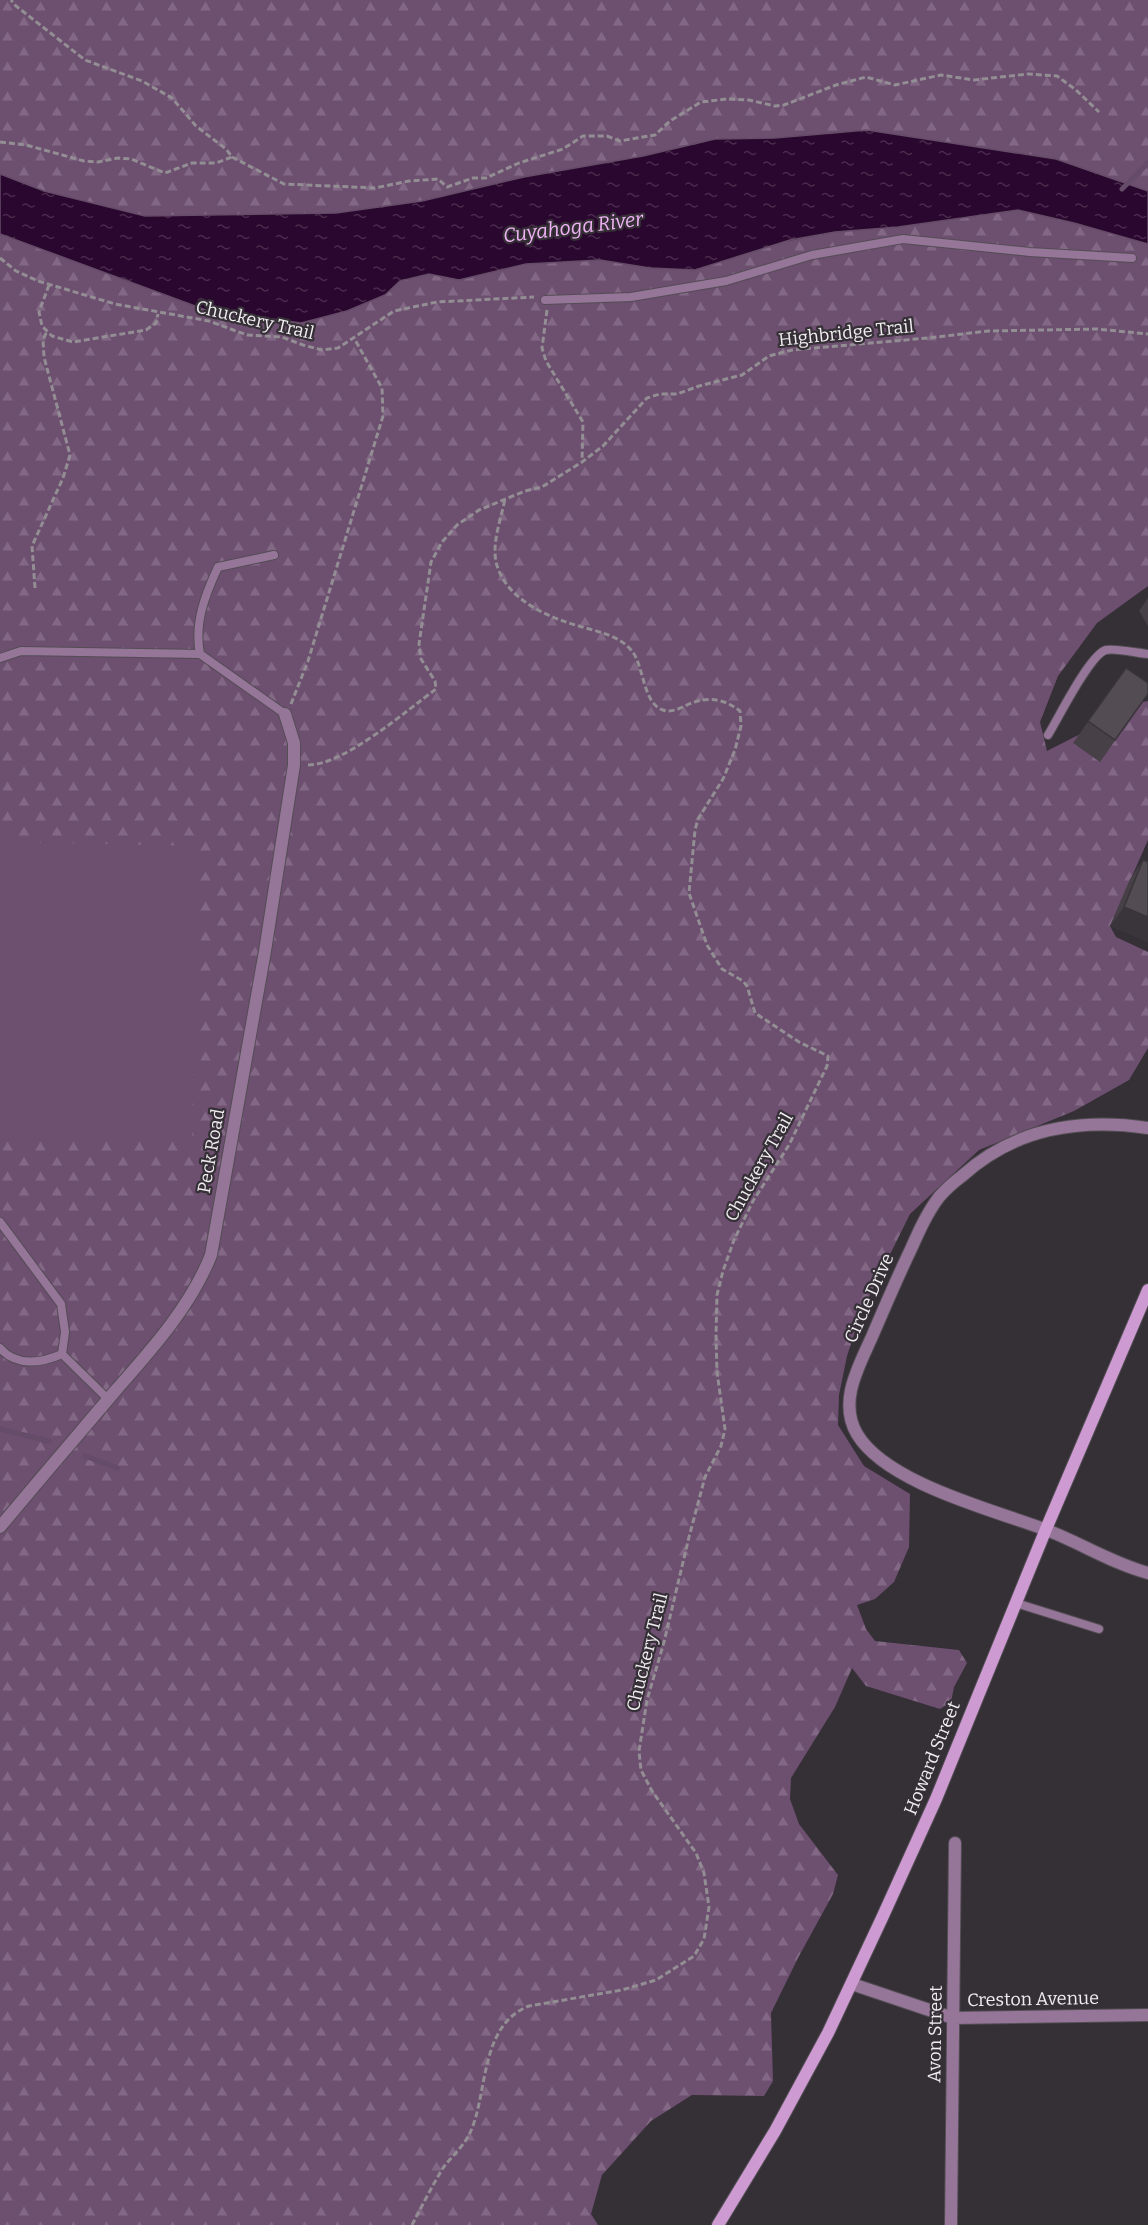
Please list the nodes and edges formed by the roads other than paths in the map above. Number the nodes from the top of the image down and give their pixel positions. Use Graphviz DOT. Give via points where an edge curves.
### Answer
graph roads {
  1 [pos="1132,258"];
  2 [pos="544,300"];
  3 [pos="274,555"];
  4 [pos="200,654"];
  5 [pos="1148,654"];
  6 [pos="0,658"];
  7 [pos="285,714"];
  8 [pos="1048,735"];
  9 [pos="1148,1128"];
  10 [pos="0,1222"];
  11 [pos="1148,1290"];
  12 [pos="0,1348"];
  13 [pos="62,1354"];
  14 [pos="108,1399"];
  15 [pos="0,1527"];
  16 [pos="1046,1529"];
  17 [pos="1148,1573"];
  18 [pos="1016,1603"];
  19 [pos="1099,1629"];
  20 [pos="955,1843"];
  21 [pos="852,1984"];
  22 [pos="1148,2015"];
  23 [pos="953,2018"];
  24 [pos="718,2225"];
  25 [pos="951,2225"];
  1 -- 2 [label="lane" via="903,239 812,255 726,281 631,297"];
  3 -- 4 [label="lane" via="218,567 199,619"];
  4 -- 6 [label="lane" via="21,651"];
  4 -- 7 [label="lane"];
  5 -- 8 [label="lane" via="1106,650 1097,655"];
  7 -- 14 [label="street, Peck Road" via="294,743 294,765 211,1255 183,1308"];
  9 -- 16 [label="street, Circle Drive" via="1077,1125 1050,1129 1010,1143 970,1168 939,1197 923,1224 853,1382 849,1401 851,1422 869,1448 888,1463 954,1497"];
  10 -- 13 [label="lane" via="61,1304 65,1332"];
  11 -- 16 [label="main road, Howard Street"];
  12 -- 13 [label="lane" via="18,1361 50,1359"];
  13 -- 14 [label="lane"];
  14 -- 15 [label="street, Peck Road"];
  16 -- 17 [label="street, Circle Drive" via="1098,1555"];
  16 -- 18 [label="main road, Howard Street"];
  18 -- 19 [label="lane"];
  18 -- 21 [label="main road, Howard Street" via="936,1799"];
  20 -- 23 [label="street, Avon Street"];
  21 -- 23 [label="street, Creston Avenue"];
  21 -- 24 [label="main road, Howard Street" via="775,2131"];
  22 -- 23 [label="street, Creston Avenue"];
  23 -- 25 [label="street, Avon Street"];
}
